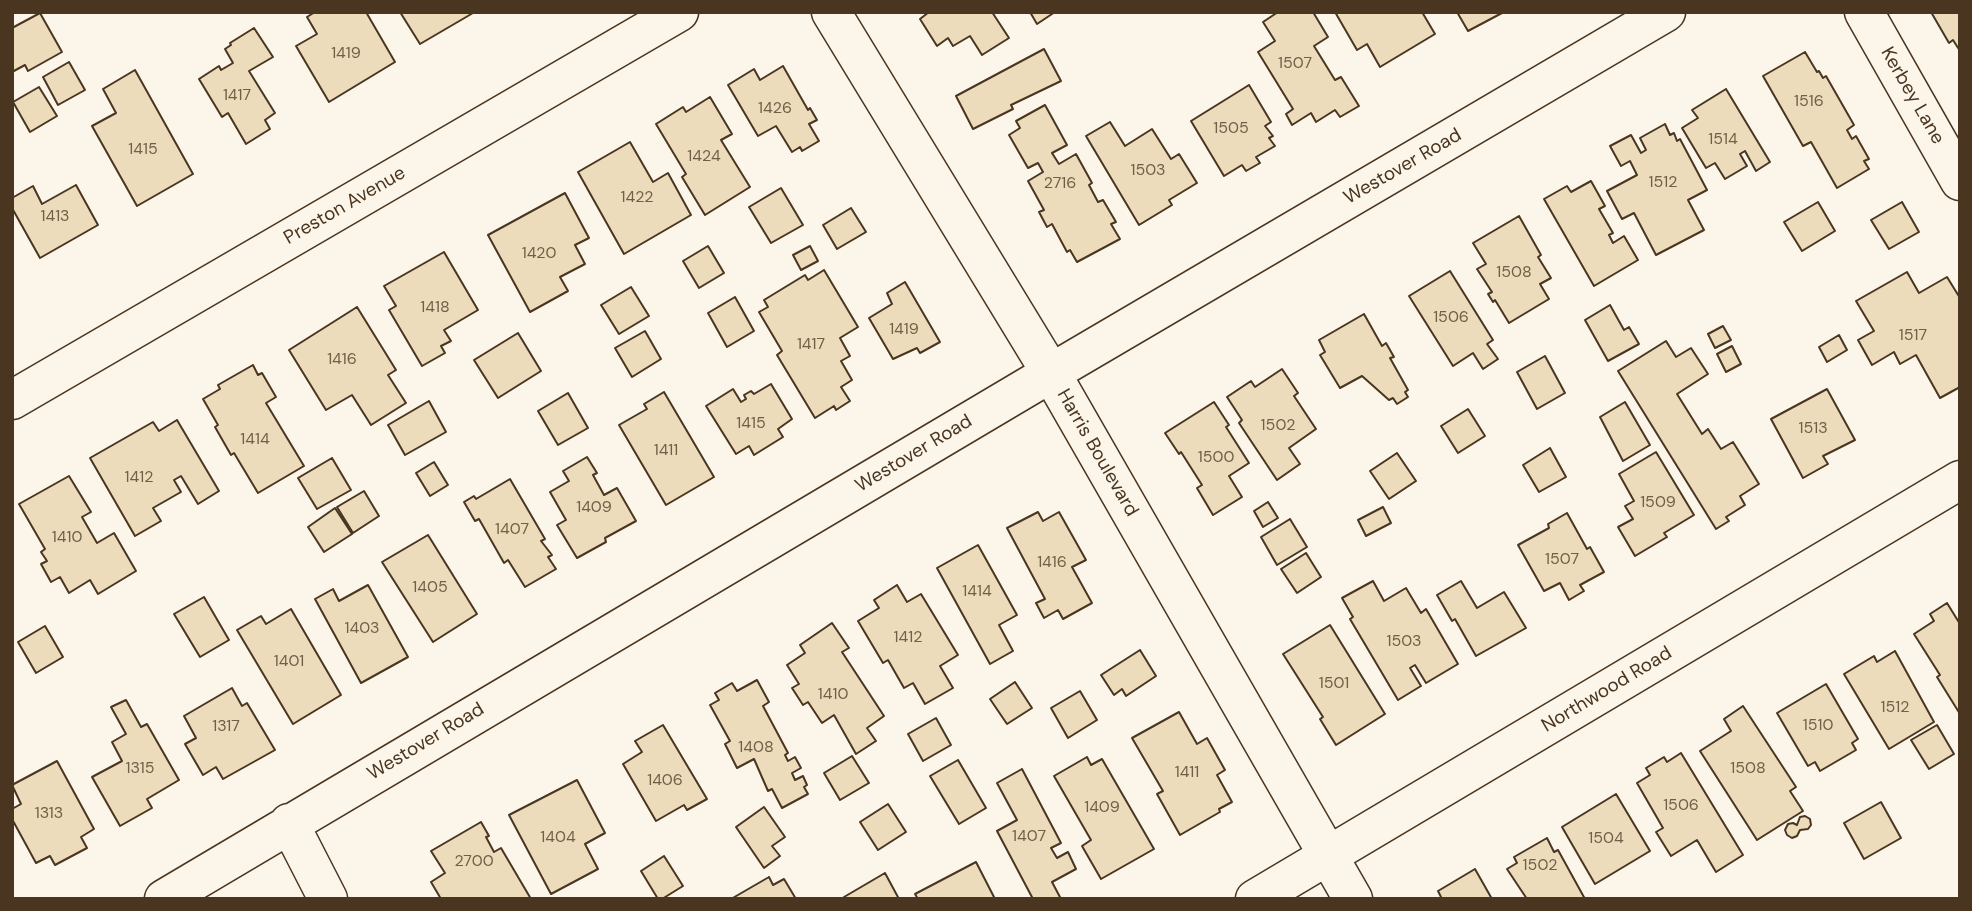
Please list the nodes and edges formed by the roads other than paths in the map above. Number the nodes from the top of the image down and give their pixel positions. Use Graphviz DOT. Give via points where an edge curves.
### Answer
graph roads {
  1 [pos="679,12"];
  2 [pos="831,12"];
  3 [pos="1665,12"];
  4 [pos="1864,12"];
  5 [pos="1960,181"];
  6 [pos="1051,373"];
  7 [pos="12,400"];
  8 [pos="1960,480"];
  9 [pos="289,824"];
  10 [pos="1328,856"];
  11 [pos="164,899"];
  12 [pos="328,899"];
  13 [pos="1255,899"];
  14 [pos="1353,899"];
  1 -- 7 [label="street, Preston Avenue"];
  2 -- 6 [label="street, Harris Boulevard"];
  3 -- 6 [label="street, Westover Road"];
  4 -- 5 [label="street, Kerbey Lane"];
  6 -- 9 [label="street, Westover Road"];
  6 -- 10 [label="street, Harris Boulevard"];
  8 -- 10 [label="street, Northwood Road"];
  9 -- 11 [label="street, Westover Road"];
  9 -- 12 [label="street"];
  10 -- 13 [label="street, Northwood Road"];
  10 -- 14 [label="street, Harris Boulevard"];
}
